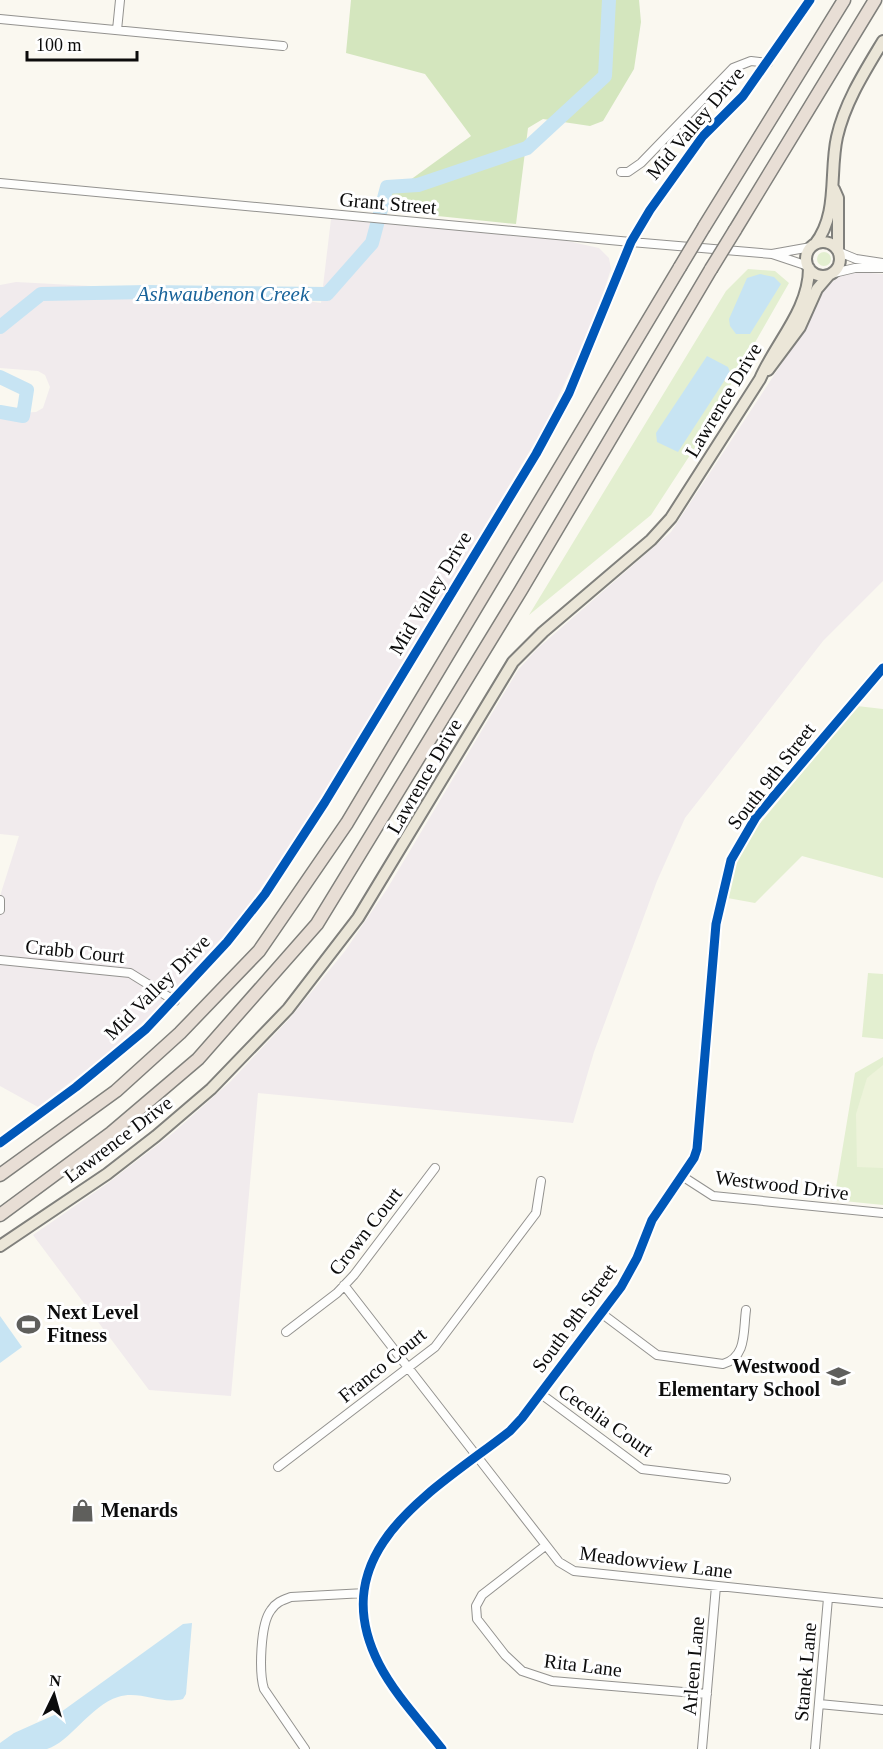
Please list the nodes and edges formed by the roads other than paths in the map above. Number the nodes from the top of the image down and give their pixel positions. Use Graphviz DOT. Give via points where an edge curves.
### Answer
graph roads {
  1 [pos="120,0"];
  2 [pos="810,0"];
  3 [pos="844,0"];
  4 [pos="875,0"];
  5 [pos="0,19"];
  6 [pos="117,30"];
  7 [pos="883,41"];
  8 [pos="284,46"];
  9 [pos="768,63"];
  10 [pos="621,172"];
  11 [pos="0,183"];
  12 [pos="834,189"];
  13 [pos="631,242"];
  14 [pos="813,246"];
  15 [pos="839,251"];
  16 [pos="772,254"];
  17 [pos="883,263"];
  18 [pos="808,267"];
  19 [pos="883,268"];
  20 [pos="831,274"];
  21 [pos="760,379"];
  22 [pos="883,668"];
  23 [pos="0,900"];
  24 [pos="0,910"];
  25 [pos="0,960"];
  26 [pos="175,1000"];
  27 [pos="0,1143"];
  28 [pos="435,1168"];
  29 [pos="0,1175"];
  30 [pos="682,1176"];
  31 [pos="541,1181"];
  32 [pos="883,1213"];
  33 [pos="0,1215"];
  34 [pos="0,1246"];
  35 [pos="344,1285"];
  36 [pos="746,1311"];
  37 [pos="601,1313"];
  38 [pos="286,1332"];
  39 [pos="408,1368"];
  40 [pos="540,1394"];
  41 [pos="476,1457"];
  42 [pos="278,1467"];
  43 [pos="726,1479"];
  44 [pos="545,1546"];
  45 [pos="716,1586"];
  46 [pos="365,1593"];
  47 [pos="828,1598"];
  48 [pos="883,1603"];
  49 [pos="707,1694"];
  50 [pos="819,1704"];
  51 [pos="883,1710"];
  52 [pos="305,1749"];
  53 [pos="442,1749"];
  54 [pos="702,1749"];
  55 [pos="815,1749"];
  1 -- 6 [label="street"];
  2 -- 9 [label="street, Mid Valley Drive"];
  3 -- 29 [label="highway, bridge" via="346,823 259,951 180,1033 116,1091"];
  4 -- 33 [label="highway, bridge" via="317,924 198,1059 111,1133"];
  5 -- 6 [label="street"];
  6 -- 8 [label="street"];
  7 -- 12 [label="main road" via="845,110 837,138"];
  9 -- 10 [label="street" via="751,61 733,68 641,163"];
  9 -- 13 [label="street, Mid Valley Drive" via="681,164"];
  11 -- 13 [label="street, Grant Street"];
  12 -- 14 [label="main road" via="826,228"];
  12 -- 15 [label="main road" via="838,198"];
  13 -- 16 [label="street, Grant Street"];
  13 -- 26 [label="street, Mid Valley Drive" via="569,393 536,454 265,894"];
  14 -- 15 [label="main road" via="826,242"];
  14 -- 16 [label="street, Grant Street"];
  14 -- 18 [label="main road" via="807,256"];
  15 -- 17 [label="street" via="856,259"];
  15 -- 20 [label="main road" via="840,263"];
  16 -- 18 [label="street, Grant Street"];
  18 -- 20 [label="main road" via="818,275"];
  18 -- 21 [label="main road, Lawrence Drive" via="805,297"];
  19 -- 20 [label="street" via="855,268"];
  20 -- 21 [label="main road" via="817,289 800,327"];
  21 -- 34 [label="main road, Lawrence Drive" via="672,518 513,662 387,874 334,952 288,1009 211,1089 156,1136"];
  22 -- 30 [label="street, South 9th Street" via="756,818 731,861 716,924 697,1149"];
  23 -- 24 [label="street"];
  25 -- 26 [label="street, Crabb Court" via="130,972"];
  26 -- 27 [label="street, Mid Valley Drive" via="76,1087"];
  28 -- 35 [label="street, Crown Court"];
  30 -- 32 [label="street, Westwood Drive" via="713,1196"];
  30 -- 37 [label="street, South 9th Street" via="652,1220 630,1273"];
  31 -- 39 [label="street, Franco Court" via="536,1212 435,1347"];
  35 -- 38 [label="street, Crown Court"];
  35 -- 39 [label="street, Meadowview Lane"];
  36 -- 37 [label="street" via="741,1352 733,1361 723,1364 657,1355"];
  37 -- 40 [label="street, South 9th Street"];
  39 -- 41 [label="street, Meadowview Lane"];
  39 -- 42 [label="street, Franco Court"];
  40 -- 41 [label="street, South 9th Street" via="510,1431"];
  40 -- 43 [label="street, Cecelia Court" via="642,1469"];
  41 -- 44 [label="street, Meadowview Lane"];
  41 -- 46 [label="street, South 9th Street" via="408,1509 393,1526 373,1559"];
  44 -- 45 [label="street, Meadowview Lane" via="574,1571"];
  44 -- 49 [label="street, Rita Lane" via="482,1595 476,1606 477,1618 513,1664 552,1681"];
  45 -- 47 [label="street, Meadowview Lane"];
  45 -- 49 [label="street, Arleen Lane"];
  46 -- 52 [label="street" via="291,1597 280,1601 265,1620 260,1678"];
  46 -- 53 [label="street, South 9th Street" via="365,1622 377,1660"];
  47 -- 48 [label="street, Meadowview Lane"];
  47 -- 50 [label="street, Stanek Lane"];
  49 -- 54 [label="street, Arleen Lane"];
  50 -- 51 [label="street"];
  50 -- 55 [label="street, Stanek Lane"];
}
